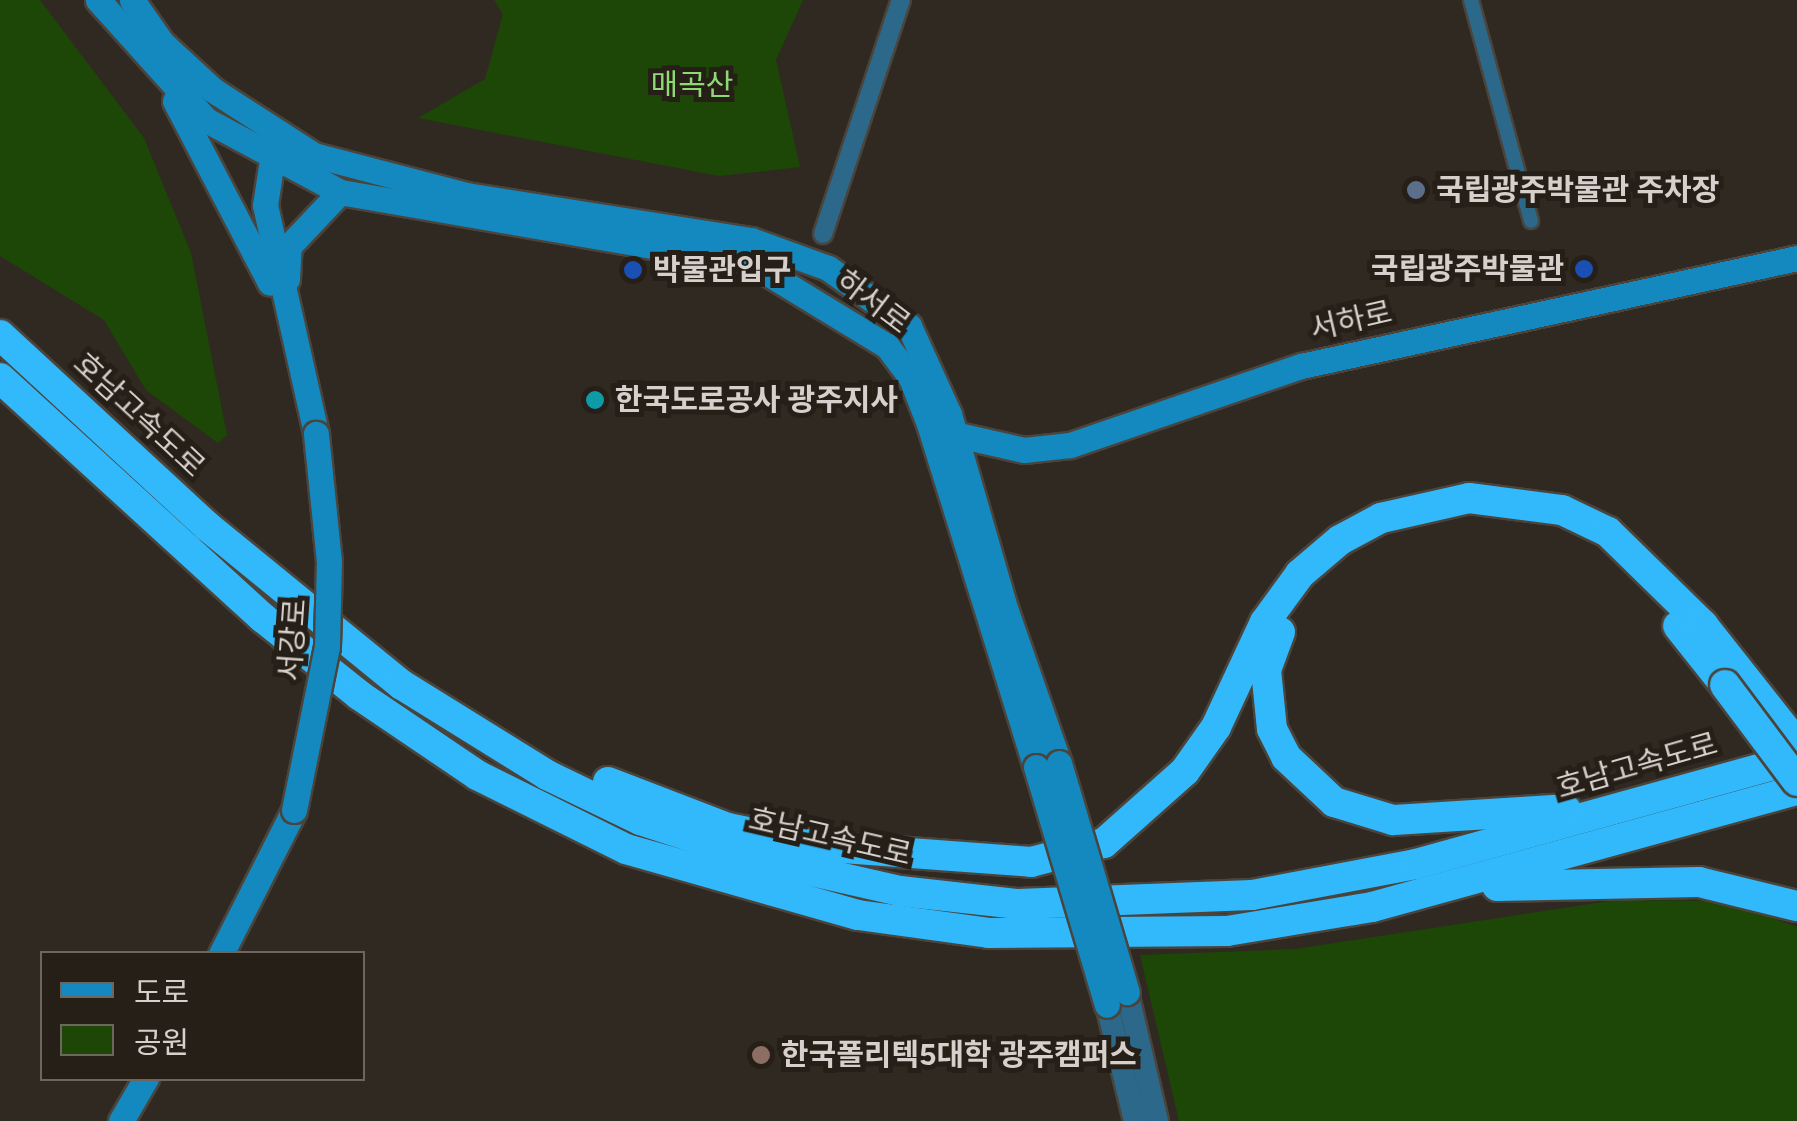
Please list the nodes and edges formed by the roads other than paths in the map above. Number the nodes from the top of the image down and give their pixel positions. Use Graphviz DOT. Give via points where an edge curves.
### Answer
graph roads {
  1 [pos="98,0"];
  2 [pos="132,0"];
  3 [pos="900,0"];
  4 [pos="1471,0"];
  5 [pos="166,83"];
  6 [pos="277,132"];
  7 [pos="271,160"];
  8 [pos="340,192"];
  9 [pos="1531,221"];
  10 [pos="823,234"];
  11 [pos="1797,258"];
  12 [pos="286,314"];
  13 [pos="0,335"];
  14 [pos="0,378"];
  15 [pos="929,424"];
  16 [pos="955,437"];
  17 [pos="1735,680"];
  18 [pos="482,735"];
  19 [pos="1797,744"];
  20 [pos="1797,758"];
  21 [pos="1048,765"];
  22 [pos="1797,781"];
  23 [pos="1797,790"];
  24 [pos="1634,804"];
  25 [pos="1449,886"];
  26 [pos="1797,906"];
  27 [pos="223,951"];
  28 [pos="1117,999"];
  29 [pos="144,1081"];
  30 [pos="121,1121"];
  31 [pos="1135,1121"];
  32 [pos="1157,1121"];
  1 -- 5 [label="main road, 하서로"];
  2 -- 6 [label="main road, 하서로" via="175,55"];
  3 -- 10 [label="street"];
  4 -- 9 [label="street"];
  5 -- 7 [label="main road, 하서로" via="206,120"];
  5 -- 12 [label="main road, 서강로"];
  6 -- 7 [label="main road, 서강로"];
  6 -- 16 [label="main road, 하서로" via="362,172 751,240 828,268 909,326"];
  7 -- 8 [label="main road, 하서로"];
  7 -- 12 [label="main road, 서강로" via="264,205"];
  8 -- 12 [label="main road" via="289,246"];
  8 -- 15 [label="main road, 하서로" via="751,263 888,346 911,378"];
  11 -- 16 [label="main road, 서하로" via="1302,366 1070,445 1024,450"];
  12 -- 27 [label="main road, 서강로, bridge" via="316,434 328,543 327,646 294,810"];
  13 -- 18 [label="highway, 호남고속도로" via="207,526 402,685"];
  14 -- 25 [label="highway" via="263,618 359,695 477,775 626,849 858,914 989,933 1227,931"];
  15 -- 16 [label="main road, 서하로"];
  15 -- 21 [label="main road, 하서로"];
  16 -- 21 [label="main road, 하서로"];
  17 -- 18 [label="highway" via="1608,532 1562,510 1468,498 1382,518 1340,540 1300,574 1264,622 1216,727 1185,771 1104,843 1031,862 815,846 728,828"];
  17 -- 19 [label="highway"];
  17 -- 22 [label="highway, bridge"];
  17 -- 24 [label="highway" via="1588,544 1534,520 1489,514 1438,516 1361,545 1310,588 1274,641 1264,697 1286,758 1334,802 1360,814 1392,820"];
  18 -- 24 [label="highway, 호남고속도로" via="640,820 760,859 900,891 1018,904 1252,894 1416,864"];
  20 -- 24 [label="highway, 호남고속도로"];
  21 -- 28 [label="main road, 하서로, bridge"];
  23 -- 25 [label="highway"];
  25 -- 26 [label="highway" via="1699,882"];
  28 -- 31 [label="street, 하서로"];
  28 -- 32 [label="street, 하서로"];
  29 -- 30 [label="main road"];
}
